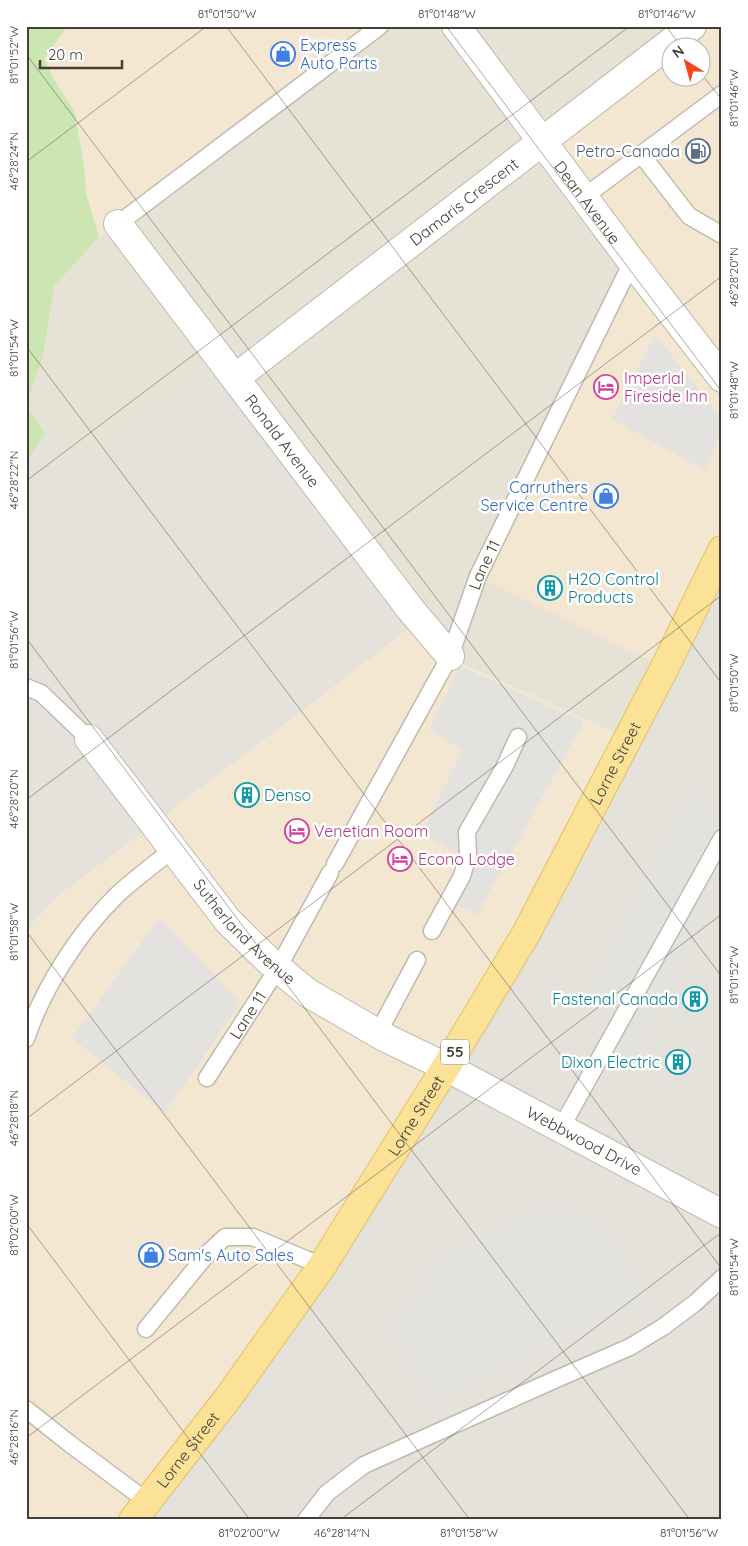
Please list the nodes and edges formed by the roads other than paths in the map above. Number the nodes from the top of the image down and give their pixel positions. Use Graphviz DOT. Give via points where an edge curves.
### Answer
graph roads {
  1 [pos="380,26"];
  2 [pos="456,26"];
  3 [pos="692,26"];
  4 [pos="722,94"];
  5 [pos="542,141"];
  6 [pos="641,154"];
  7 [pos="584,198"];
  8 [pos="118,224"];
  9 [pos="722,235"];
  10 [pos="632,262"];
  11 [pos="235,378"];
  12 [pos="722,378"];
  13 [pos="722,550"];
  14 [pos="450,656"];
  15 [pos="26,687"];
  16 [pos="518,737"];
  17 [pos="89,739"];
  18 [pos="722,838"];
  19 [pos="174,849"];
  20 [pos="432,931"];
  21 [pos="417,960"];
  22 [pos="278,968"];
  23 [pos="378,1033"];
  24 [pos="26,1039"];
  25 [pos="446,1067"];
  26 [pos="207,1078"];
  27 [pos="561,1128"];
  28 [pos="722,1214"];
  29 [pos="322,1266"];
  30 [pos="722,1278"];
  31 [pos="146,1329"];
  32 [pos="26,1410"];
  33 [pos="140,1511"];
  34 [pos="306,1520"];
  1 -- 8 [label="lane"];
  2 -- 5 [label="street, Dean Avenue"];
  3 -- 5 [label="street, Damaris Crescent"];
  4 -- 6 [label="lane"];
  5 -- 7 [label="street, Dean Avenue"];
  5 -- 11 [label="street, Damaris Crescent"];
  6 -- 7 [label="lane"];
  6 -- 9 [label="lane" via="689,216"];
  7 -- 10 [label="street, Dean Avenue"];
  8 -- 11 [label="street, Ronald Avenue"];
  10 -- 12 [label="street, Dean Avenue"];
  10 -- 14 [label="lane, Lane 11" via="478,576"];
  11 -- 14 [label="street, Ronald Avenue" via="410,610"];
  13 -- 25 [label="main road, Lorne Street / 55" via="527,932"];
  14 -- 22 [label="lane, Lane 11"];
  15 -- 17 [label="lane" via="41,693"];
  16 -- 20 [label="lane" via="467,832 468,855 462,876"];
  17 -- 19 [label="street, Sutherland Avenue"];
  18 -- 27 [label="lane"];
  19 -- 22 [label="street, Sutherland Avenue" via="228,920"];
  19 -- 24 [label="lane" via="118,895 86,930 52,979"];
  21 -- 23 [label="lane"];
  22 -- 23 [label="street, Sutherland Avenue" via="308,993"];
  22 -- 26 [label="lane, Lane 11"];
  23 -- 25 [label="street, Sutherland Avenue"];
  25 -- 27 [label="street, Webbwood Drive"];
  25 -- 29 [label="main road, Lorne Street / 55"];
  27 -- 28 [label="street, Webbwood Drive"];
  29 -- 31 [label="lane" via="253,1237 225,1237"];
  29 -- 33 [label="main road, Lorne Street / 55" via="228,1398"];
  30 -- 34 [label="lane" via="695,1303 630,1347 364,1465 327,1493"];
  32 -- 33 [label="lane" via="70,1444"];
}
